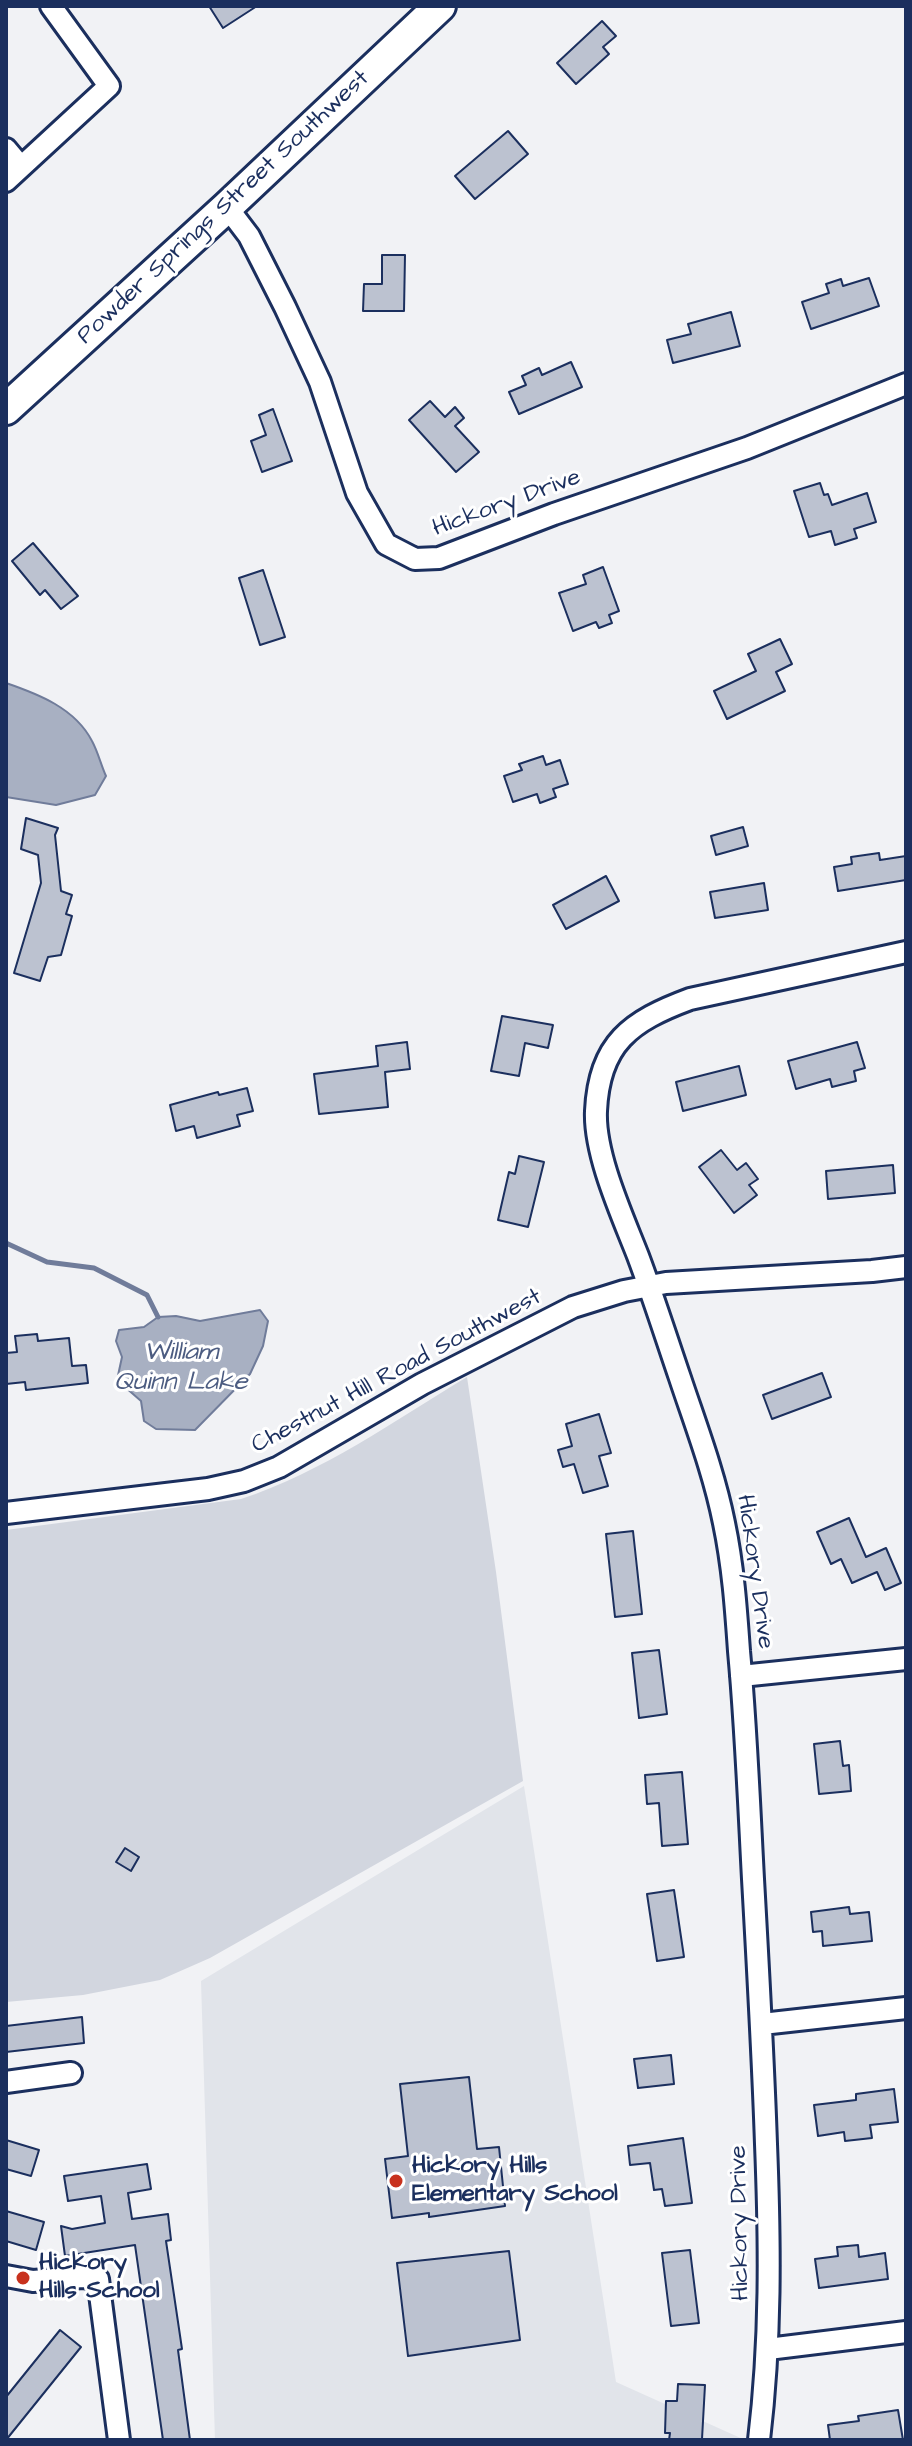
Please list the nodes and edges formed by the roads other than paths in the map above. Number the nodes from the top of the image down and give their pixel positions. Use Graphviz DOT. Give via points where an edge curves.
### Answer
graph roads {
  1 [pos="51,6"];
  2 [pos="440,6"];
  3 [pos="6,149"];
  4 [pos="14,174"];
  5 [pos="227,207"];
  6 [pos="906,384"];
  7 [pos="6,409"];
  8 [pos="906,952"];
  9 [pos="906,1267"];
  10 [pos="648,1286"];
  11 [pos="6,1513"];
  12 [pos="906,1659"];
  13 [pos="741,1676"];
  14 [pos="906,2008"];
  15 [pos="762,2024"];
  16 [pos="71,2073"];
  17 [pos="6,2082"];
  18 [pos="6,2276"];
  19 [pos="906,2332"];
  20 [pos="768,2349"];
  21 [pos="119,2440"];
  22 [pos="759,2440"];
  1 -- 4 [label="street" via="109,86"];
  2 -- 5 [label="main road, Powder Springs Street Southwest"];
  3 -- 4 [label="street"];
  5 -- 6 [label="street, Hickory Drive" via="249,236 320,382 357,493 386,544 415,559 439,558 747,448"];
  5 -- 7 [label="main road, Powder Springs Street Southwest"];
  8 -- 10 [label="street, Hickory Drive" via="690,999 636,1023 619,1038 598,1087 595,1115 599,1144"];
  9 -- 10 [label="street, Chestnut Hill Road Southwest"];
  10 -- 11 [label="street, Chestnut Hill Road Southwest" via="573,1307 244,1481"];
  10 -- 13 [label="street, Hickory Drive" via="712,1472 733,1575"];
  12 -- 13 [label="street"];
  13 -- 15 [label="street, Hickory Drive"];
  14 -- 15 [label="street"];
  15 -- 20 [label="street, Hickory Drive"];
  16 -- 17 [label="street"];
  18 -- 21 [label="street" via="33,2281 98,2279"];
  19 -- 20 [label="street"];
  20 -- 22 [label="street, Hickory Drive"];
}
